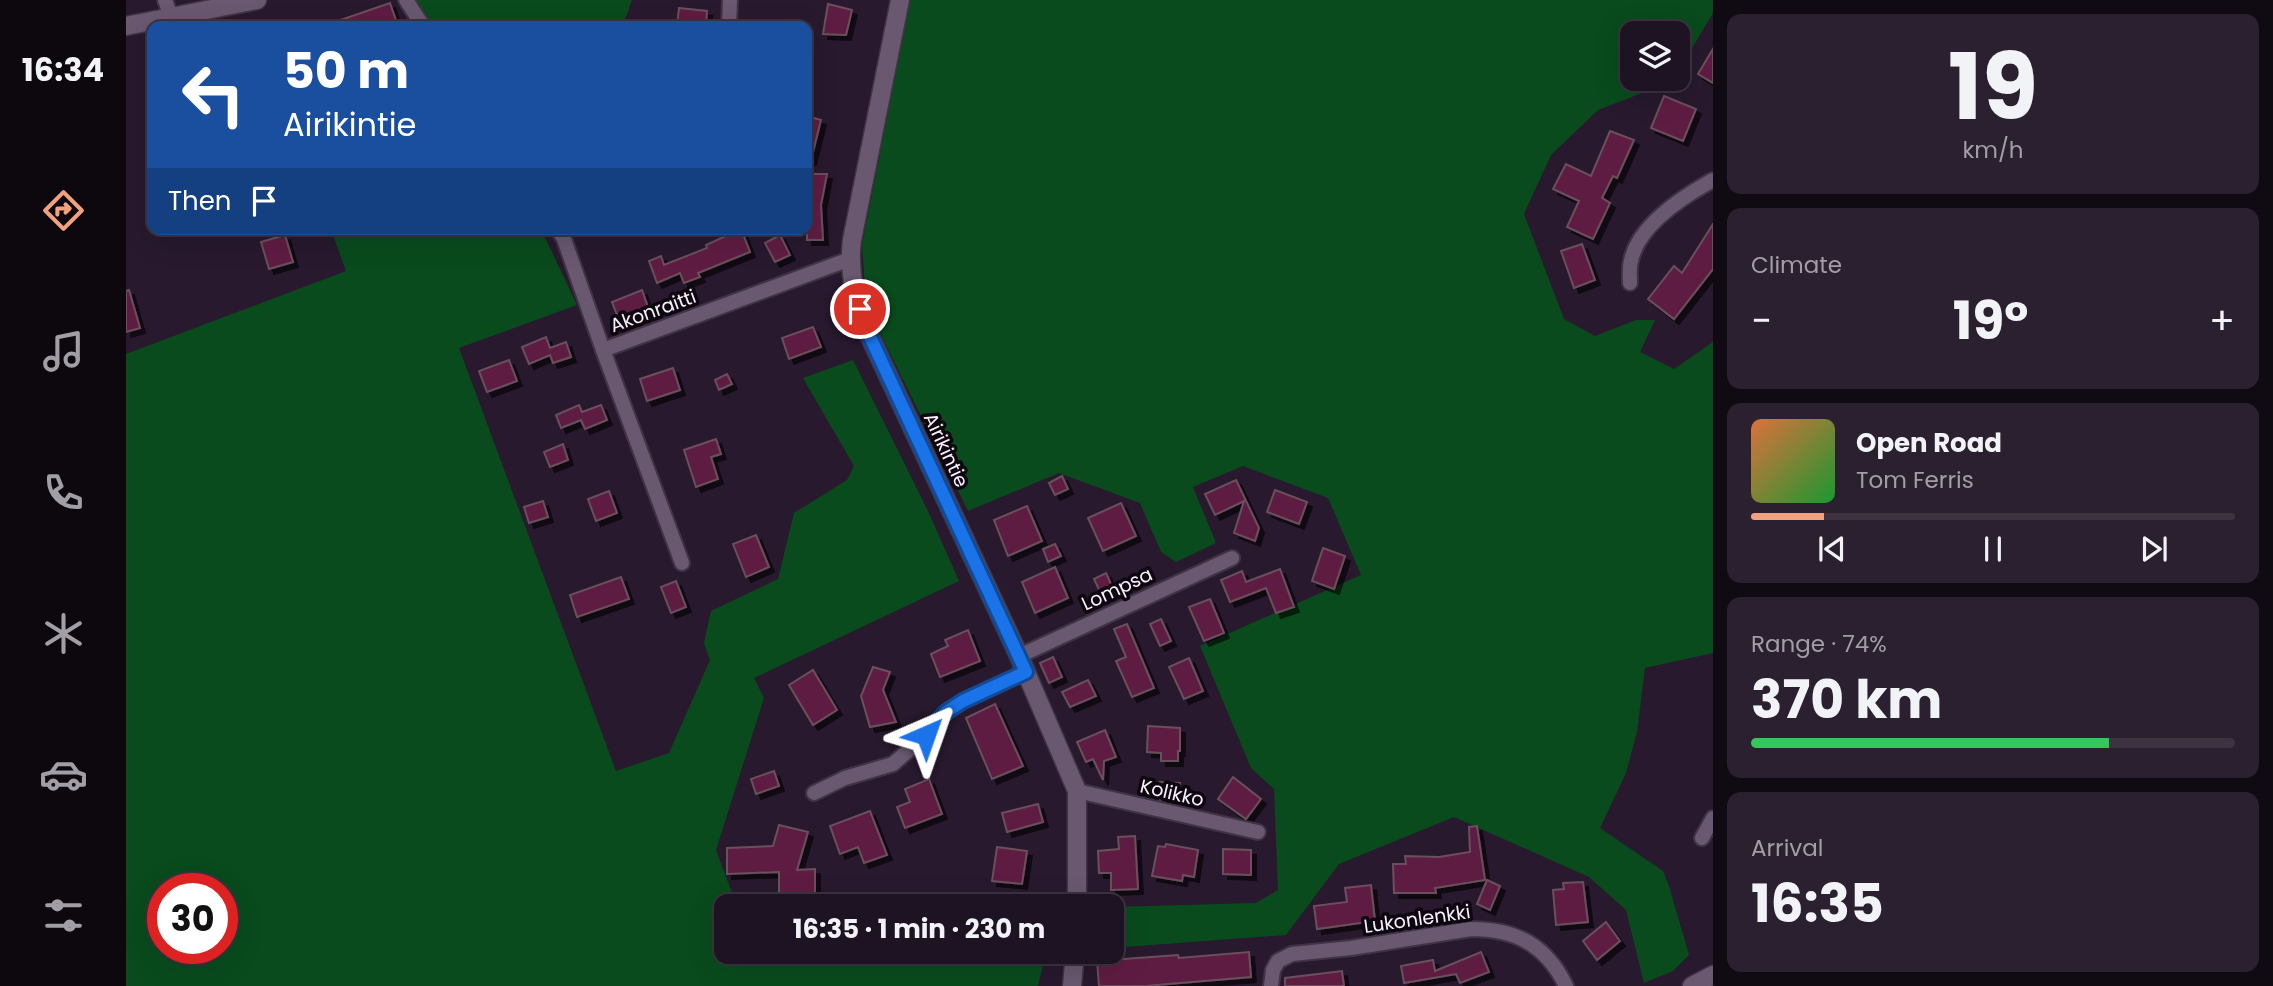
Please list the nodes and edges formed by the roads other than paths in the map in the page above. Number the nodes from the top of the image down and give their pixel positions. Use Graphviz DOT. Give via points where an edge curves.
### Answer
graph roads {
  1 [pos="257,0"];
  2 [pos="406,0"];
  3 [pos="730,0"];
  4 [pos="900,0"];
  5 [pos="170,14"];
  6 [pos="421,21"];
  7 [pos="729,21"];
  8 [pos="126,26"];
  9 [pos="1713,180"];
  10 [pos="562,235"];
  11 [pos="850,259"];
  12 [pos="1630,283"];
  13 [pos="603,350"];
  14 [pos="1232,558"];
  15 [pos="682,563"];
  16 [pos="1022,664"];
  17 [pos="1077,791"];
  18 [pos="814,793"];
  19 [pos="1713,818"];
  20 [pos="1258,832"];
  21 [pos="1702,838"];
  22 [pos="1077,894"];
  23 [pos="1074,964"];
  24 [pos="1713,975"];
  25 [pos="1072,986"];
  26 [pos="1271,986"];
  27 [pos="1566,986"];
  28 [pos="1692,986"];
  1 -- 5 [label="street"];
  2 -- 6 [label="street"];
  3 -- 7 [label="street"];
  4 -- 11 [label="street, Airikintie"];
  5 -- 8 [label="street"];
  9 -- 12 [label="street" via="1680,199 1651,227 1631,260"];
  10 -- 13 [label="street"];
  11 -- 13 [label="street, Akonraitti"];
  11 -- 16 [label="street, Airikintie" via="865,326"];
  13 -- 15 [label="street, Akonraitti"];
  14 -- 16 [label="street, Lompsa"];
  16 -- 17 [label="street, Airikintie"];
  16 -- 18 [label="street, Lompsa" via="946,712 893,764"];
  17 -- 20 [label="street, Kolikko"];
  17 -- 22 [label="street, Airikintie"];
  19 -- 21 [label="street"];
  23 -- 25 [label="street"];
  24 -- 28 [label="street"];
  26 -- 27 [label="street, Lukonlenkki" via="1278,961 1292,954 1491,929 1535,945 1550,959"];
}
